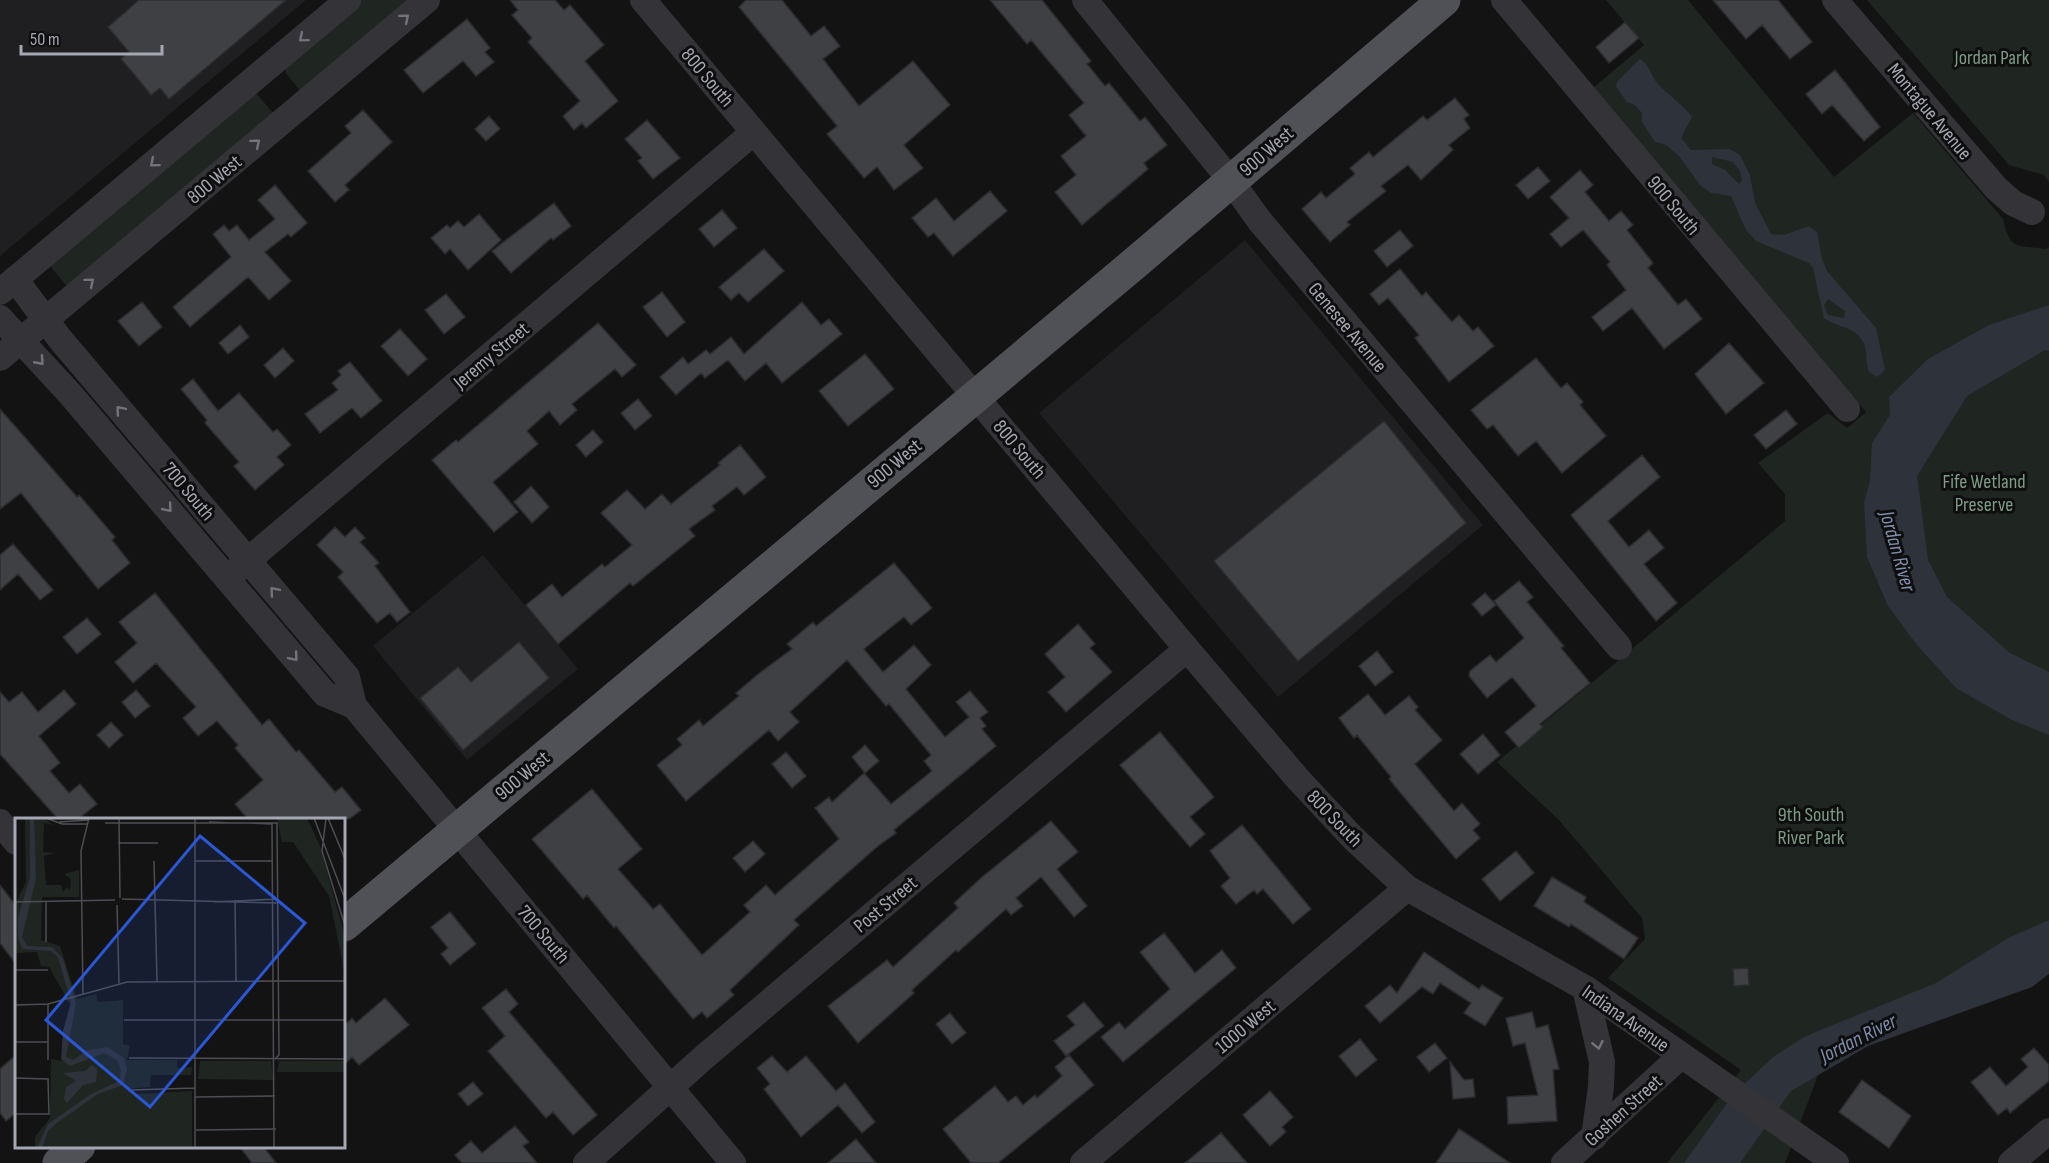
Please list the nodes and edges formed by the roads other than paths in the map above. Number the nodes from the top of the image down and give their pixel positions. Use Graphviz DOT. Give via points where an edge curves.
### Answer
graph roads {
  1 [pos="348,0"];
  2 [pos="427,0"];
  3 [pos="643,0"];
  4 [pos="1085,0"];
  5 [pos="1444,0"];
  6 [pos="1504,0"];
  7 [pos="1835,0"];
  8 [pos="754,132"];
  9 [pos="1231,181"];
  10 [pos="2032,212"];
  11 [pos="7,286"];
  12 [pos="0,318"];
  13 [pos="45,320"];
  14 [pos="21,340"];
  15 [pos="0,358"];
  16 [pos="975,395"];
  17 [pos="1847,409"];
  18 [pos="143,436"];
  19 [pos="122,454"];
  20 [pos="248,561"];
  21 [pos="227,578"];
  22 [pos="1619,647"];
  23 [pos="1187,649"];
  24 [pos="354,706"];
  25 [pos="0,822"];
  26 [pos="457,830"];
  27 [pos="15,841"];
  28 [pos="1407,888"];
  29 [pos="345,925"];
  30 [pos="1585,988"];
  31 [pos="1681,1056"];
  32 [pos="671,1087"];
  33 [pos="2049,1131"];
  34 [pos="1594,1137"];
  35 [pos="77,1148"];
  36 [pos="59,1163"];
  37 [pos="586,1163"];
  38 [pos="733,1163"];
  39 [pos="1083,1163"];
  40 [pos="1564,1163"];
  41 [pos="1836,1163"];
  42 [pos="2011,1163"];
  1 -- 11 [label="street, one-way"];
  13 -- 2 [label="street, 800 West, one-way"];
  3 -- 8 [label="street, 800 South"];
  4 -- 9 [label="street, Genesee Avenue"];
  5 -- 9 [label="main road, 900 West"];
  6 -- 17 [label="street, 900 South"];
  7 -- 10 [label="street, Montague Avenue" via="1996,189"];
  8 -- 16 [label="street, 800 South"];
  8 -- 20 [label="street, Jeremy Street"];
  9 -- 16 [label="main road, 900 West"];
  9 -- 22 [label="street, Genesee Avenue" via="1259,220"];
  11 -- 13 [label="street, 700 South"];
  12 -- 14 [label="street, 700 South"];
  13 -- 14 [label="street, 800 West"];
  18 -- 13 [label="street, 700 South, one-way"];
  14 -- 15 [label="street, 800 West"];
  14 -- 19 [label="street, 700 South, one-way"];
  16 -- 23 [label="street, 800 South"];
  16 -- 26 [label="main road, 900 West"];
  18 -- 19 [label="street"];
  18 -- 20 [label="street, 700 South"];
  19 -- 21 [label="street, 700 South, one-way"];
  20 -- 21 [label="street, Jeremy Street"];
  24 -- 20 [label="street, 700 South, one-way" via="346,677"];
  21 -- 24 [label="street, 700 South, one-way" via="325,694"];
  23 -- 28 [label="street, 800 South" via="1297,778"];
  23 -- 32 [label="street, Post Street"];
  24 -- 26 [label="street, 700 South"];
  25 -- 27 [label="street"];
  26 -- 29 [label="main road, 900 West"];
  26 -- 32 [label="street, 700 South"];
  28 -- 30 [label="street, Indiana Avenue"];
  28 -- 39 [label="street, 1000 West"];
  30 -- 31 [label="street, Indiana Avenue"];
  30 -- 34 [label="street, one-way" via="1602,1062"];
  31 -- 34 [label="street, Goshen Street"];
  31 -- 41 [label="street, Indiana Avenue"];
  32 -- 37 [label="street, Post Street"];
  32 -- 38 [label="street, 700 South"];
  33 -- 42 [label="street"];
  34 -- 40 [label="street, Goshen Street"];
  35 -- 36 [label="main road"];
}
